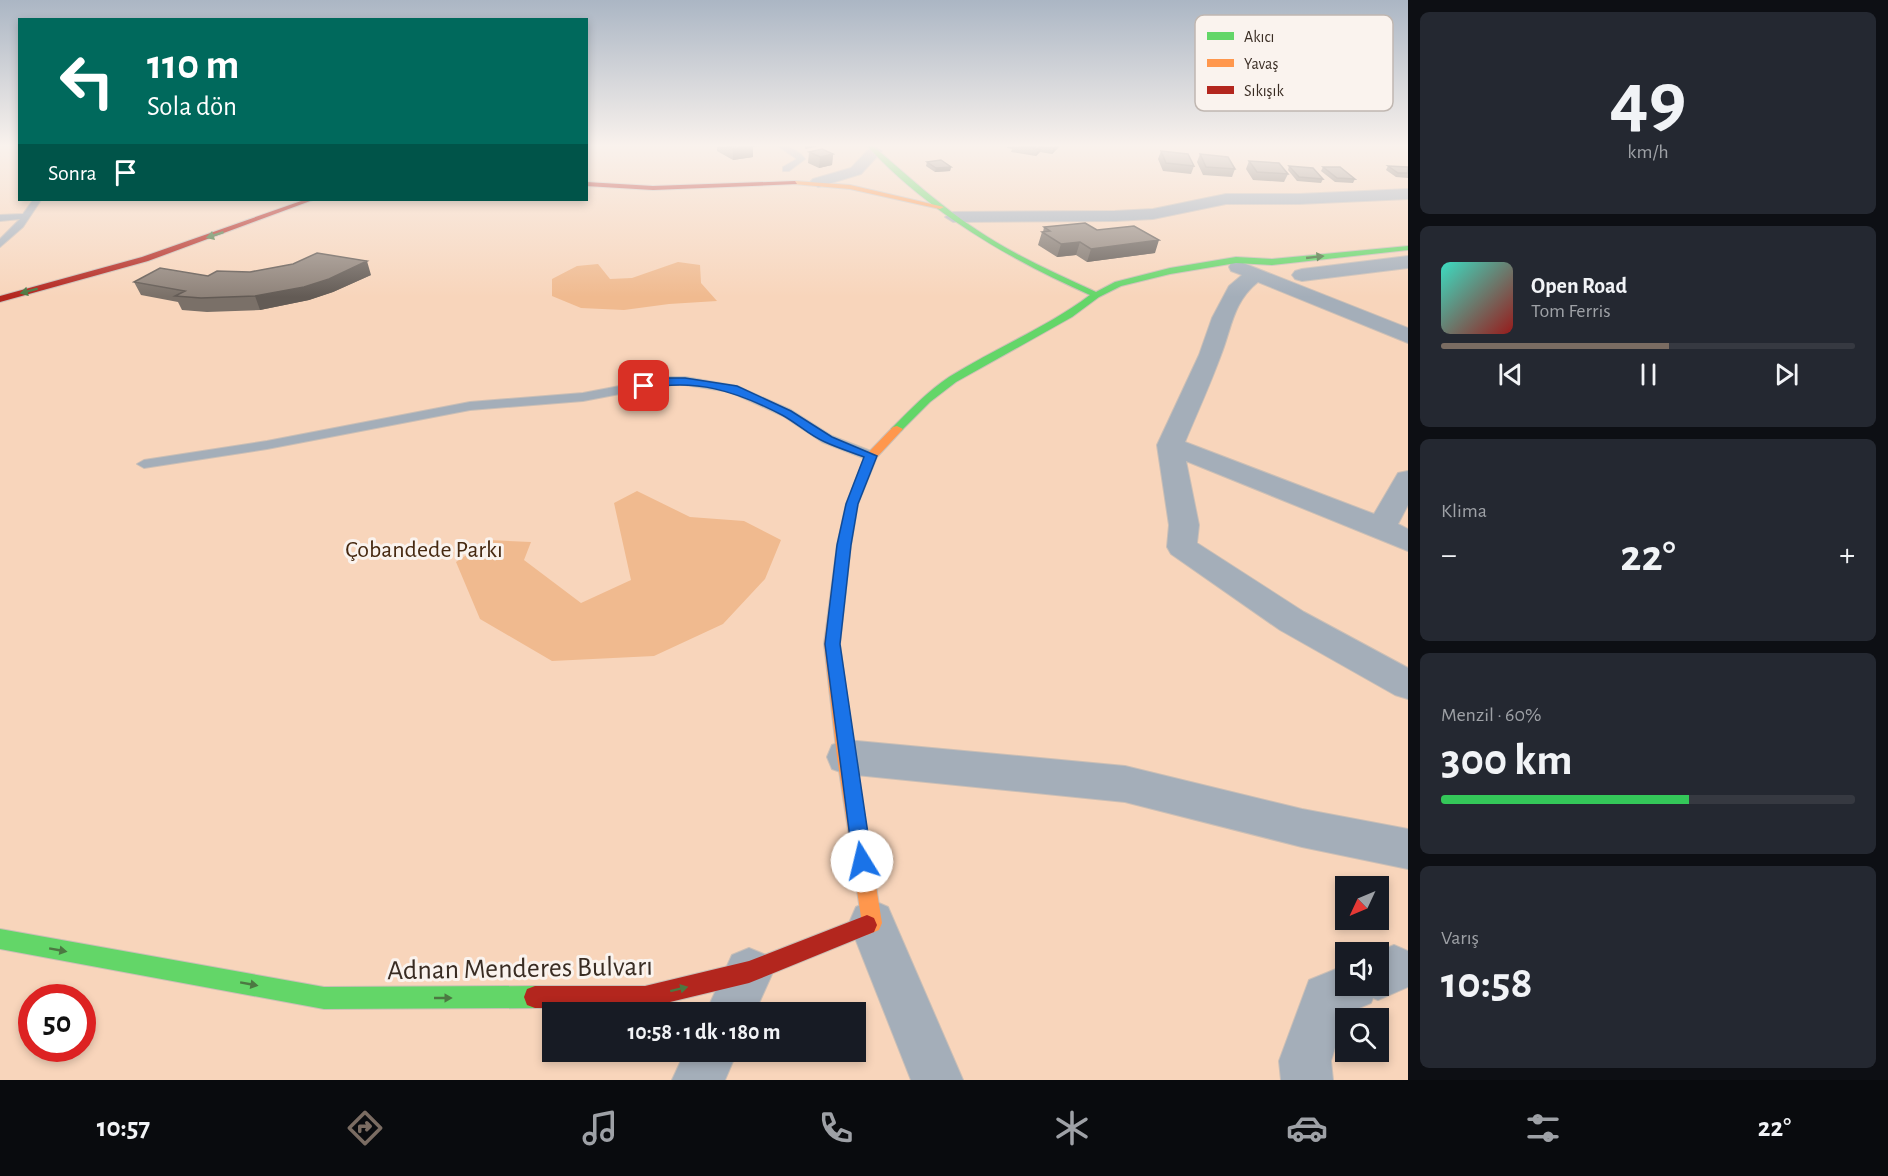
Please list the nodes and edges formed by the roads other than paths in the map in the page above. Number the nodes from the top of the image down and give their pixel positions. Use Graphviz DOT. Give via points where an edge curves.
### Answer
graph roads {
  1 [pos="894,196"];
  2 [pos="928,196"];
  3 [pos="1356,196"];
  4 [pos="37,201"];
  5 [pos="306,201"];
  6 [pos="946,212"];
  7 [pos="27,216"];
  8 [pos="0,218"];
  9 [pos="1408,234"];
  10 [pos="0,244"];
  11 [pos="1408,248"];
  12 [pos="1230,261"];
  13 [pos="1408,262"];
  14 [pos="1264,268"];
  15 [pos="1302,275"];
  16 [pos="1096,295"];
  17 [pos="0,298"];
  18 [pos="1408,318"];
  19 [pos="1408,336"];
  20 [pos="1170,446"];
  21 [pos="871,456"];
  22 [pos="144,464"];
  23 [pos="1408,479"];
  24 [pos="1381,528"];
  25 [pos="1408,541"];
  26 [pos="1408,685"];
  27 [pos="846,757"];
  28 [pos="1408,849"];
  29 [pos="872,923"];
  30 [pos="0,939"];
  31 [pos="739,992"];
  32 [pos="1335,993"];
  33 [pos="707,1062"];
  34 [pos="698,1080"];
  35 [pos="937,1080"];
  36 [pos="1306,1080"];
  1 -- 6 [label="main road"];
  2 -- 6 [label="main road"];
  3 -- 6 [label="street" via="1226,199 1153,214 1115,216"];
  4 -- 7 [label="lane"];
  5 -- 17 [label="main road, one-way" via="145,259"];
  6 -- 16 [label="main road" via="1023,260"];
  7 -- 8 [label="lane"];
  7 -- 10 [label="lane"];
  9 -- 12 [label="main road" via="1257,251"];
  14 -- 11 [label="main road, one-way"];
  12 -- 14 [label="street"];
  12 -- 16 [label="main road" via="1170,270 1118,284"];
  13 -- 15 [label="street"];
  14 -- 15 [label="street"];
  14 -- 19 [label="street"];
  14 -- 20 [label="street" via="1236,290"];
  15 -- 18 [label="street"];
  16 -- 21 [label="main road" via="1069,315 952,380 926,400"];
  20 -- 24 [label="street"];
  20 -- 26 [label="street" via="1184,525 1182,547 1292,621"];
  21 -- 22 [label="lane" via="827,439 787,413 733,389 667,381 583,396 470,406"];
  21 -- 27 [label="main road" via="852,504 832,644"];
  23 -- 24 [label="street"];
  24 -- 25 [label="street"];
  27 -- 28 [label="street" via="1125,784 1302,828"];
  27 -- 29 [label="main road"];
  29 -- 31 [label="main road, Adnan Menderes Bulvarı"];
  29 -- 35 [label="street"];
  30 -- 31 [label="main road, Adnan Menderes Bulvarı, one-way" via="324,998 645,997"];
  32 -- 36 [label="street" via="1326,997 1305,1062"];
  33 -- 34 [label="street"];
}
